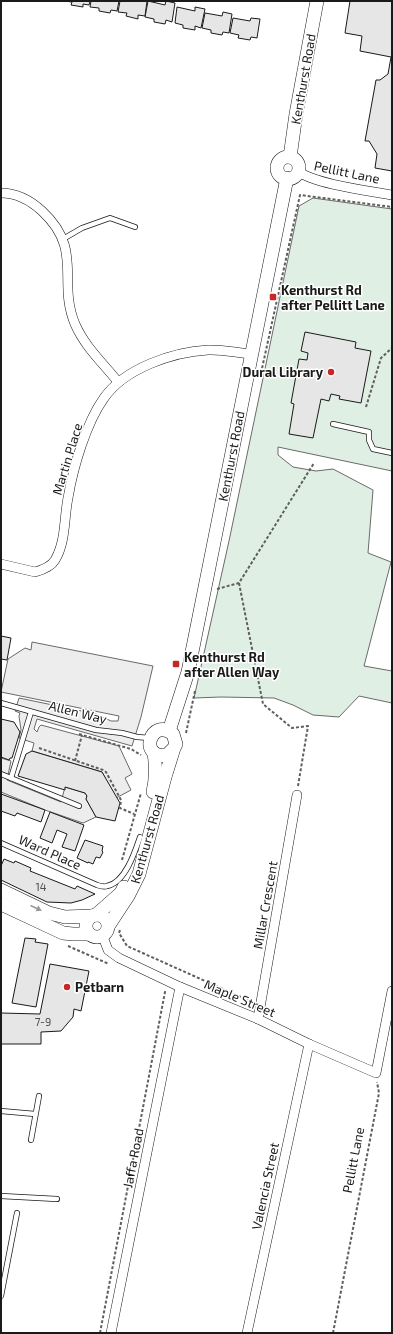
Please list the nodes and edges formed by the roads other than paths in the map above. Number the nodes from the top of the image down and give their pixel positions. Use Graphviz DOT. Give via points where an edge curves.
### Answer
graph roads {
  1 [pos="317,1"];
  2 [pos="290,157"];
  3 [pos="298,171"];
  4 [pos="287,178"];
  5 [pos="1,193"];
  6 [pos="392,195"];
  7 [pos="135,227"];
  8 [pos="63,239"];
  9 [pos="251,354"];
  10 [pos="118,382"];
  11 [pos="333,424"];
  12 [pos="392,453"];
  13 [pos="1,564"];
  14 [pos="1,703"];
  15 [pos="31,712"];
  16 [pos="169,731"];
  17 [pos="150,738"];
  18 [pos="179,744"];
  19 [pos="149,755"];
  20 [pos="1,774"];
  21 [pos="11,778"];
  22 [pos="297,795"];
  23 [pos="79,806"];
  24 [pos="140,837"];
  25 [pos="1,843"];
  26 [pos="1,890"];
  27 [pos="1,904"];
  28 [pos="94,916"];
  29 [pos="109,925"];
  30 [pos="89,934"];
  31 [pos="102,937"];
  32 [pos="180,987"];
  33 [pos="392,992"];
  34 [pos="258,1019"];
  35 [pos="309,1044"];
  36 [pos="39,1096"];
  37 [pos="1,1111"];
  38 [pos="35,1114"];
  39 [pos="31,1140"];
  40 [pos="1,1196"];
  41 [pos="58,1199"];
  42 [pos="17,1213"];
  43 [pos="1,1296"];
  44 [pos="111,1333"];
  45 [pos="247,1333"];
  1 -- 2 [label="main road, Kenthurst Road"];
  2 -- 3 [label="main road" via="296,161"];
  2 -- 4 [label="main road" via="281,160 278,165 278,172"];
  3 -- 4 [label="main road"];
  3 -- 6 [label="street, Pellitt Lane" via="328,183"];
  4 -- 9 [label="main road, Kenthurst Road"];
  5 -- 8 [label="street" via="9,193 35,205 51,220"];
  7 -- 8 [label="lane" via="110,218 82,228"];
  8 -- 10 [label="street" via="68,268 68,295 75,324 86,346"];
  9 -- 10 [label="street, Martin Place" via="210,349 184,353 145,366"];
  9 -- 16 [label="main road, Kenthurst Road" via="188,672"];
  10 -- 13 [label="street, Martin Place" via="97,409 83,441 70,484 64,535 55,560 49,566 35,572"];
  11 -- 12 [label="lane" via="369,432 373,449"];
  14 -- 15 [label="lane, Allen Way"];
  15 -- 17 [label="lane, Allen Way" via="96,730"];
  15 -- 21 [label="lane"];
  16 -- 17 [label="main road" via="157,731"];
  16 -- 18 [label="main road"];
  17 -- 19 [label="main road"];
  18 -- 19 [label="main road" via="167,755"];
  18 -- 29 [label="main road, Kenthurst Road" via="165,777 139,874"];
  19 -- 24 [label="main road, Kenthurst Road" via="156,768 155,784"];
  20 -- 21 [label="lane"];
  21 -- 23 [label="lane"];
  22 -- 34 [label="street, Millar Crescent"];
  24 -- 25 [label="lane, Ward Place" via="132,861 118,880 107,886 97,886"];
  24 -- 28 [label="main road, Kenthurst Road" via="126,885 121,893"];
  26 -- 28 [label="main road, one-way" via="49,913 65,917"];
  27 -- 30 [label="main road" via="62,933"];
  28 -- 29 [label="main road" via="103,916"];
  28 -- 30 [label="main road" via="86,924"];
  29 -- 31 [label="main road" via="108,932"];
  30 -- 31 [label="main road" via="95,938"];
  31 -- 32 [label="street, Maple Street" via="108,950 118,958"];
  32 -- 34 [label="street, Maple Street"];
  32 -- 44 [label="street, Jaffa Road"];
  33 -- 35 [label="street, Maple Street" via="376,1073"];
  34 -- 35 [label="street, Maple Street"];
  35 -- 45 [label="street, Valencia Street"];
  36 -- 38 [label="lane"];
  37 -- 38 [label="lane"];
  38 -- 39 [label="lane"];
  40 -- 41 [label="lane"];
  42 -- 43 [label="lane"];
}
